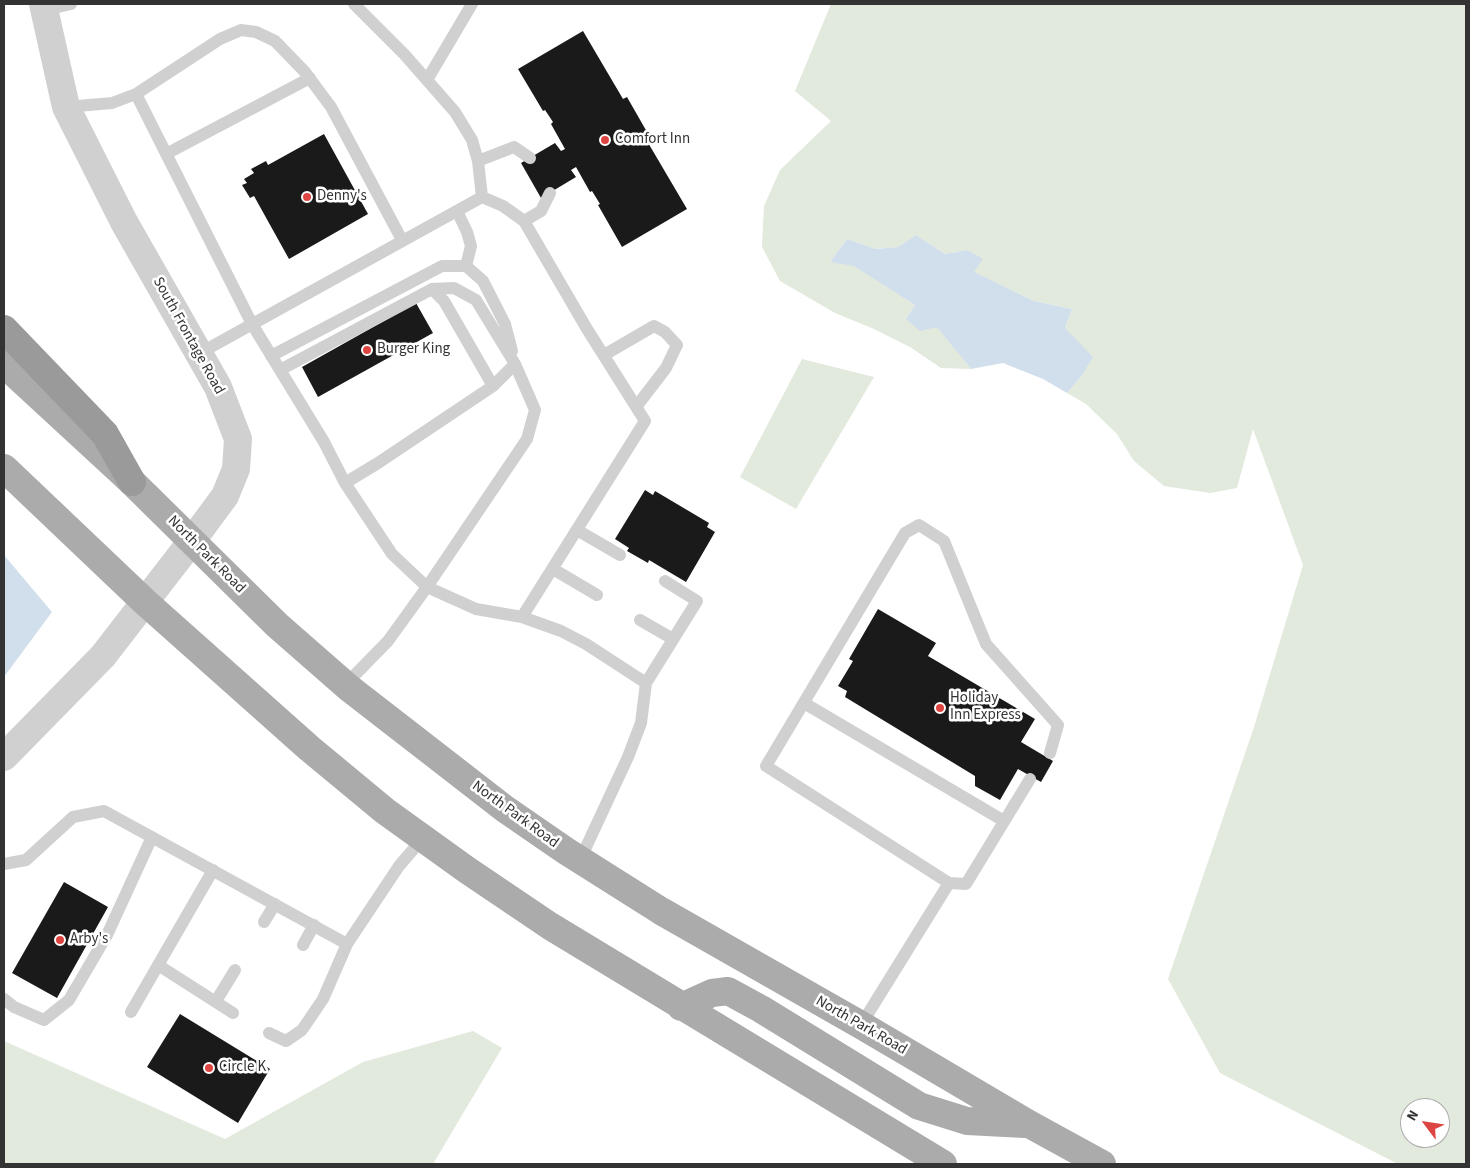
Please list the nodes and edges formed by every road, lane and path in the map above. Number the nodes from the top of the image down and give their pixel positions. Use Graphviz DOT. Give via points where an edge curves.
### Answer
graph roads {
  1 [pos="354,4"];
  2 [pos="373,4"];
  3 [pos="472,4"];
  4 [pos="53,6"];
  5 [pos="366,15"];
  6 [pos="310,78"];
  7 [pos="427,80"];
  8 [pos="136,94"];
  9 [pos="66,107"];
  10 [pos="166,154"];
  11 [pos="530,158"];
  12 [pos="478,161"];
  13 [pos="550,193"];
  14 [pos="482,197"];
  15 [pos="457,211"];
  16 [pos="524,221"];
  17 [pos="402,240"];
  18 [pos="466,266"];
  19 [pos="432,289"];
  20 [pos="252,324"];
  21 [pos="4,329"];
  22 [pos="200,353"];
  23 [pos="604,354"];
  24 [pos="271,356"];
  25 [pos="4,364"];
  26 [pos="515,364"];
  27 [pos="280,370"];
  28 [pos="493,386"];
  29 [pos="636,407"];
  30 [pos="4,468"];
  31 [pos="132,482"];
  32 [pos="345,483"];
  33 [pos="577,530"];
  34 [pos="191,542"];
  35 [pos="620,555"];
  36 [pos="553,569"];
  37 [pos="665,582"];
  38 [pos="427,587"];
  39 [pos="597,595"];
  40 [pos="144,602"];
  41 [pos="522,617"];
  42 [pos="640,620"];
  43 [pos="673,639"];
  44 [pos="646,683"];
  45 [pos="345,685"];
  46 [pos="804,703"];
  47 [pos="1050,753"];
  48 [pos="4,756"];
  49 [pos="1030,779"];
  50 [pos="1004,821"];
  51 [pos="152,837"];
  52 [pos="423,838"];
  53 [pos="580,860"];
  54 [pos="4,864"];
  55 [pos="214,870"];
  56 [pos="948,883"];
  57 [pos="275,904"];
  58 [pos="264,922"];
  59 [pos="314,925"];
  60 [pos="347,944"];
  61 [pos="303,945"];
  62 [pos="158,965"];
  63 [pos="235,970"];
  64 [pos="4,999"];
  65 [pos="216,1001"];
  66 [pos="682,1007"];
  67 [pos="130,1012"];
  68 [pos="234,1012"];
  69 [pos="862,1026"];
  70 [pos="269,1034"];
  71 [pos="1029,1124"];
  72 [pos="943,1164"];
  73 [pos="1102,1164"];
  1 -- 5 [label="lane"];
  2 -- 5 [label="lane"];
  3 -- 7 [label="lane"];
  4 -- 9 [label="street, South Frontage Road"];
  5 -- 7 [label="lane"];
  6 -- 8 [label="lane" via="275,41 256,32 241,30 220,39"];
  6 -- 10 [label="lane"];
  6 -- 17 [label="lane" via="331,107"];
  7 -- 12 [label="lane" via="455,112 472,140"];
  8 -- 9 [label="lane" via="112,103"];
  8 -- 10 [label="lane"];
  9 -- 22 [label="street, South Frontage Road" via="124,222"];
  10 -- 20 [label="lane"];
  11 -- 12 [label="lane" via="514,147"];
  12 -- 14 [label="lane"];
  13 -- 16 [label="lane" via="541,211"];
  14 -- 15 [label="lane"];
  14 -- 16 [label="lane" via="503,206"];
  15 -- 17 [label="lane"];
  15 -- 18 [label="lane" via="470,246"];
  16 -- 23 [label="lane"];
  17 -- 20 [label="lane"];
  18 -- 24 [label="lane" via="442,266"];
  18 -- 26 [label="lane" via="483,281 505,324"];
  19 -- 26 [label="lane" via="454,288 476,300"];
  19 -- 27 [label="lane"];
  19 -- 28 [label="lane" via="444,301"];
  20 -- 22 [label="lane"];
  20 -- 24 [label="lane"];
  21 -- 31 [label="highway" via="105,434"];
  22 -- 34 [label="street, South Frontage Road" via="218,387 238,439 236,469 225,496"];
  23 -- 29 [label="lane"];
  23 -- 29 [label="lane" via="654,326 677,345 666,368"];
  24 -- 27 [label="lane"];
  25 -- 31 [label="main road, North Park Road"];
  26 -- 28 [label="lane"];
  26 -- 38 [label="lane" via="535,410 527,439"];
  27 -- 32 [label="lane"];
  28 -- 32 [label="lane"];
  29 -- 33 [label="lane" via="645,421"];
  30 -- 40 [label="main road"];
  31 -- 34 [label="main road, North Park Road"];
  32 -- 38 [label="lane" via="392,554"];
  33 -- 35 [label="lane"];
  33 -- 36 [label="lane"];
  34 -- 40 [label="street, South Frontage Road"];
  34 -- 45 [label="main road, North Park Road" via="276,625"];
  36 -- 39 [label="lane"];
  36 -- 41 [label="lane"];
  37 -- 43 [label="lane" via="697,600"];
  38 -- 41 [label="lane" via="476,609"];
  38 -- 45 [label="lane" via="388,641"];
  40 -- 48 [label="street, South Frontage Road" via="104,656"];
  40 -- 52 [label="main road" via="309,748"];
  41 -- 44 [label="lane" via="586,644"];
  42 -- 43 [label="lane"];
  43 -- 44 [label="lane"];
  44 -- 53 [label="lane" via="640,723 628,757"];
  45 -- 53 [label="main road, North Park Road" via="474,786"];
  46 -- 47 [label="lane" via="905,533 919,525 944,541 986,644 1058,725"];
  46 -- 50 [label="lane"];
  46 -- 56 [label="lane" via="766,766"];
  49 -- 50 [label="lane"];
  50 -- 56 [label="lane" via="966,884"];
  51 -- 54 [label="lane" via="104,811 73,817 26,860"];
  51 -- 55 [label="lane"];
  51 -- 64 [label="lane" via="107,935 68,1000 44,1020"];
  52 -- 60 [label="lane" via="399,866"];
  52 -- 66 [label="main road" via="550,926"];
  53 -- 69 [label="main road, North Park Road" via="661,911"];
  55 -- 57 [label="lane"];
  55 -- 62 [label="lane"];
  56 -- 69 [label="lane"];
  57 -- 58 [label="lane"];
  57 -- 59 [label="lane"];
  59 -- 60 [label="lane"];
  59 -- 61 [label="lane"];
  60 -- 70 [label="lane" via="323,998 302,1030 286,1041"];
  62 -- 65 [label="lane"];
  62 -- 67 [label="lane"];
  63 -- 65 [label="lane"];
  65 -- 68 [label="lane"];
  66 -- 71 [label="main road" via="712,993 728,991 919,1106 967,1121"];
  66 -- 72 [label="main road"];
  69 -- 71 [label="main road, North Park Road"];
  71 -- 73 [label="main road, North Park Road"];
}
